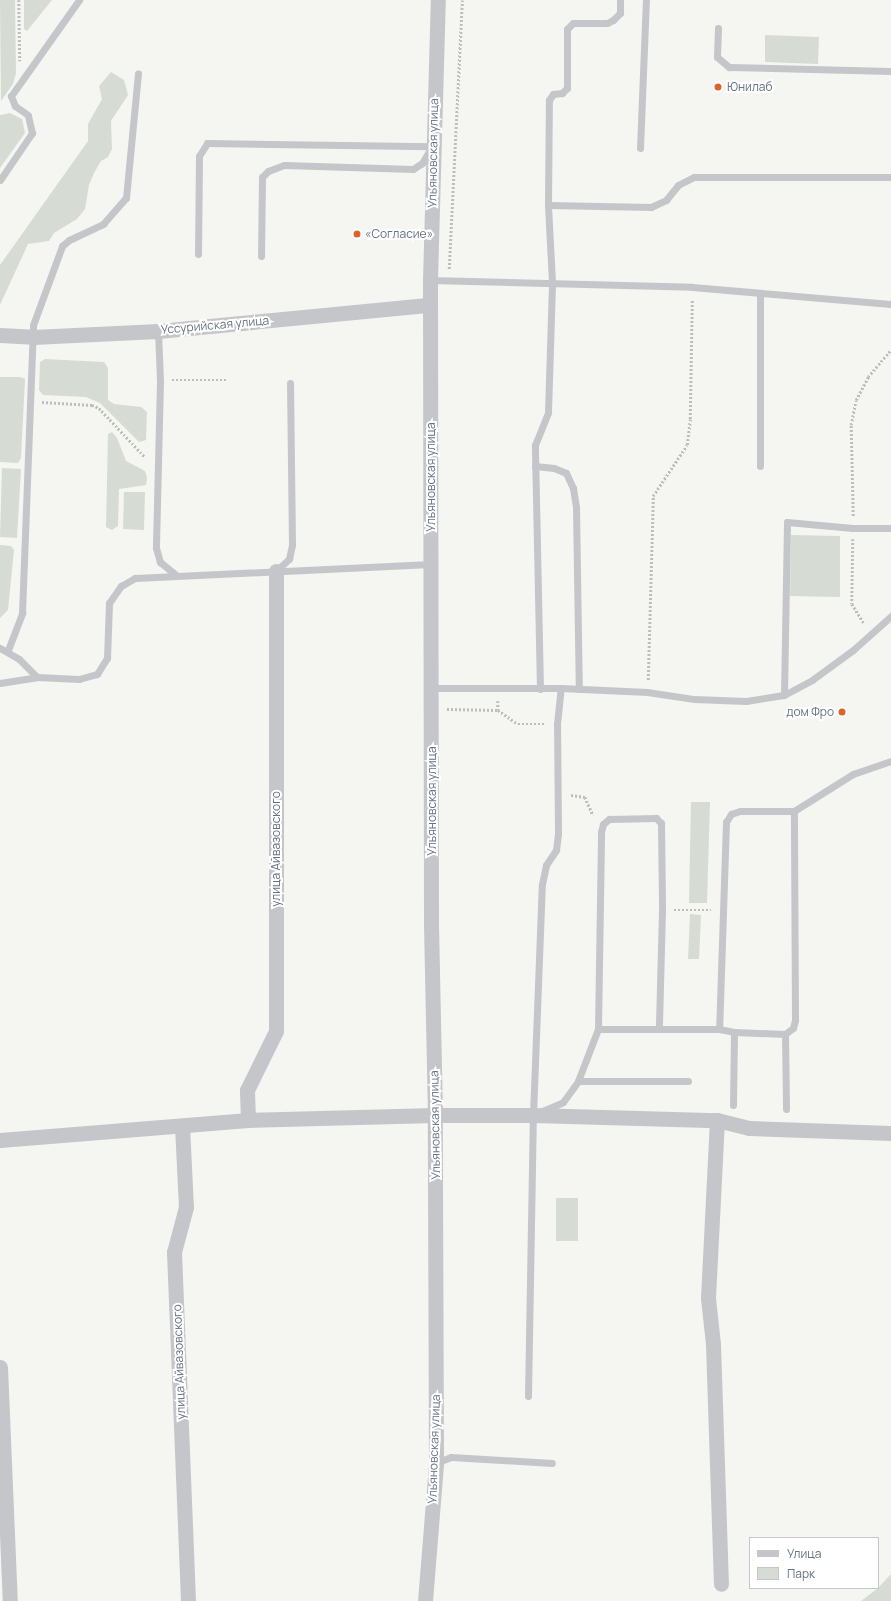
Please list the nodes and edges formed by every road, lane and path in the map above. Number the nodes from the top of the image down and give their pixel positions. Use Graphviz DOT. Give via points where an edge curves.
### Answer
graph roads {
  1 [pos="20,0"];
  2 [pos="79,0"];
  3 [pos="438,0"];
  4 [pos="462,0"];
  5 [pos="620,0"];
  6 [pos="646,0"];
  7 [pos="718,28"];
  8 [pos="891,71"];
  9 [pos="138,74"];
  10 [pos="20,83"];
  11 [pos="432,146"];
  12 [pos="640,148"];
  13 [pos="891,177"];
  14 [pos="0,180"];
  15 [pos="548,206"];
  16 [pos="198,254"];
  17 [pos="261,256"];
  18 [pos="430,280"];
  19 [pos="448,281"];
  20 [pos="552,282"];
  21 [pos="692,287"];
  22 [pos="760,293"];
  23 [pos="891,304"];
  24 [pos="430,305"];
  25 [pos="158,331"];
  26 [pos="0,335"];
  27 [pos="32,337"];
  28 [pos="891,350"];
  29 [pos="226,380"];
  30 [pos="160,381"];
  31 [pos="290,383"];
  32 [pos="31,401"];
  33 [pos="535,466"];
  34 [pos="760,466"];
  35 [pos="158,470"];
  36 [pos="853,528"];
  37 [pos="891,528"];
  38 [pos="431,564"];
  39 [pos="276,571"];
  40 [pos="176,575"];
  41 [pos="891,616"];
  42 [pos="870,634"];
  43 [pos="0,648"];
  44 [pos="8,650"];
  45 [pos="37,677"];
  46 [pos="0,683"];
  47 [pos="432,688"];
  48 [pos="561,688"];
  49 [pos="540,689"];
  50 [pos="579,689"];
  51 [pos="647,692"];
  52 [pos="784,695"];
  53 [pos="447,709"];
  54 [pos="557,724"];
  55 [pos="891,761"];
  56 [pos="556,793"];
  57 [pos="794,811"];
  58 [pos="601,832"];
  59 [pos="680,910"];
  60 [pos="700,910"];
  61 [pos="659,1028"];
  62 [pos="598,1029"];
  63 [pos="719,1029"];
  64 [pos="734,1032"];
  65 [pos="785,1034"];
  66 [pos="578,1081"];
  67 [pos="688,1081"];
  68 [pos="733,1105"];
  69 [pos="786,1109"];
  70 [pos="435,1115"];
  71 [pos="533,1115"];
  72 [pos="248,1120"];
  73 [pos="717,1120"];
  74 [pos="182,1126"];
  75 [pos="891,1133"];
  76 [pos="0,1140"];
  77 [pos="0,1367"];
  78 [pos="528,1396"];
  79 [pos="436,1463"];
  80 [pos="552,1463"];
  81 [pos="721,1584"];
  82 [pos="10,1601"];
  83 [pos="188,1601"];
  84 [pos="425,1601"];
  1 -- 10 [label="path"];
  2 -- 10 [label="lane"];
  3 -- 11 [label="street, Ульяновская улица"];
  4 -- 19 [label="path"];
  5 -- 15 [label="lane" via="620,13 614,20 607,23 573,23 567,29 567,88 562,93 553,94 550,100"];
  6 -- 12 [label="lane"];
  7 -- 8 [label="lane" via="717,58 729,67"];
  9 -- 27 [label="lane" via="126,198 103,224 62,246 32,325"];
  10 -- 14 [label="lane" via="11,96 11,102 28,115 32,133"];
  11 -- 16 [label="lane" via="208,143 199,156"];
  11 -- 17 [label="lane" via="422,163 413,169 284,166 268,171 262,178"];
  11 -- 18 [label="street, Ульяновская улица"];
  13 -- 15 [label="lane" via="694,177 678,185 666,200 651,207"];
  15 -- 20 [label="lane"];
  18 -- 19 [label="lane"];
  18 -- 24 [label="street, Ульяновская улица"];
  19 -- 20 [label="lane"];
  20 -- 21 [label="lane"];
  20 -- 33 [label="lane" via="548,412 535,445"];
  21 -- 22 [label="lane"];
  21 -- 51 [label="path" via="690,419 687,445 653,496"];
  22 -- 23 [label="lane"];
  22 -- 34 [label="lane"];
  24 -- 25 [label="street, Уссурийская улица"];
  24 -- 38 [label="street, Ульяновская улица"];
  25 -- 27 [label="street, Уссурийская улица"];
  25 -- 30 [label="lane"];
  26 -- 27 [label="street, Уссурийская улица"];
  27 -- 32 [label="lane"];
  28 -- 36 [label="path" via="868,377 856,400 852,425"];
  29 -- 30 [label="path"];
  30 -- 35 [label="lane"];
  31 -- 39 [label="lane" via="292,545 289,559"];
  32 -- 35 [label="path" via="92,405 99,408"];
  32 -- 44 [label="lane" via="22,613"];
  33 -- 49 [label="lane"];
  33 -- 50 [label="lane" via="554,468 566,473 573,488 576,508"];
  35 -- 40 [label="lane" via="156,548 160,562"];
  36 -- 37 [label="lane"];
  36 -- 42 [label="path" via="852,604"];
  36 -- 52 [label="lane" via="787,522"];
  38 -- 39 [label="lane"];
  38 -- 47 [label="street, Ульяновская улица"];
  39 -- 40 [label="lane"];
  39 -- 72 [label="street, улица Айвазовского" via="276,1031 246,1090"];
  40 -- 45 [label="lane" via="135,578 121,586 109,603 107,658 96,674 79,679"];
  41 -- 42 [label="lane"];
  42 -- 52 [label="lane" via="812,680"];
  43 -- 44 [label="lane"];
  44 -- 45 [label="lane"];
  45 -- 46 [label="lane"];
  47 -- 49 [label="lane"];
  47 -- 70 [label="street, Ульяновская улица" via="431,925"];
  48 -- 49 [label="lane"];
  48 -- 50 [label="lane"];
  48 -- 54 [label="lane"];
  50 -- 51 [label="lane"];
  51 -- 52 [label="lane" via="694,699 746,701"];
  53 -- 54 [label="path" via="498,710 518,724"];
  54 -- 56 [label="lane"];
  55 -- 57 [label="lane" via="853,774"];
  56 -- 58 [label="path" via="585,797"];
  56 -- 71 [label="lane" via="556,850 546,865 542,884"];
  57 -- 63 [label="lane" via="740,811 731,814 726,822"];
  57 -- 65 [label="lane" via="795,1020 793,1028"];
  58 -- 61 [label="lane" via="603,824 609,819 656,818 661,823"];
  58 -- 62 [label="lane"];
  59 -- 60 [label="path"];
  61 -- 62 [label="lane"];
  61 -- 63 [label="lane"];
  62 -- 66 [label="lane"];
  63 -- 64 [label="lane"];
  64 -- 65 [label="lane"];
  64 -- 68 [label="lane"];
  65 -- 69 [label="lane"];
  66 -- 67 [label="lane"];
  66 -- 71 [label="lane" via="563,1102"];
  70 -- 71 [label="street"];
  70 -- 72 [label="street"];
  70 -- 79 [label="street, Ульяновская улица"];
  71 -- 73 [label="street"];
  71 -- 78 [label="lane"];
  72 -- 74 [label="street"];
  73 -- 75 [label="street" via="749,1128"];
  73 -- 81 [label="street" via="708,1298 713,1344"];
  74 -- 76 [label="street"];
  74 -- 83 [label="street, улица Айвазовского" via="186,1207 174,1252"];
  77 -- 82 [label="street"];
  79 -- 80 [label="lane" via="451,1457"];
  79 -- 84 [label="street, Ульяновская улица"];
}
